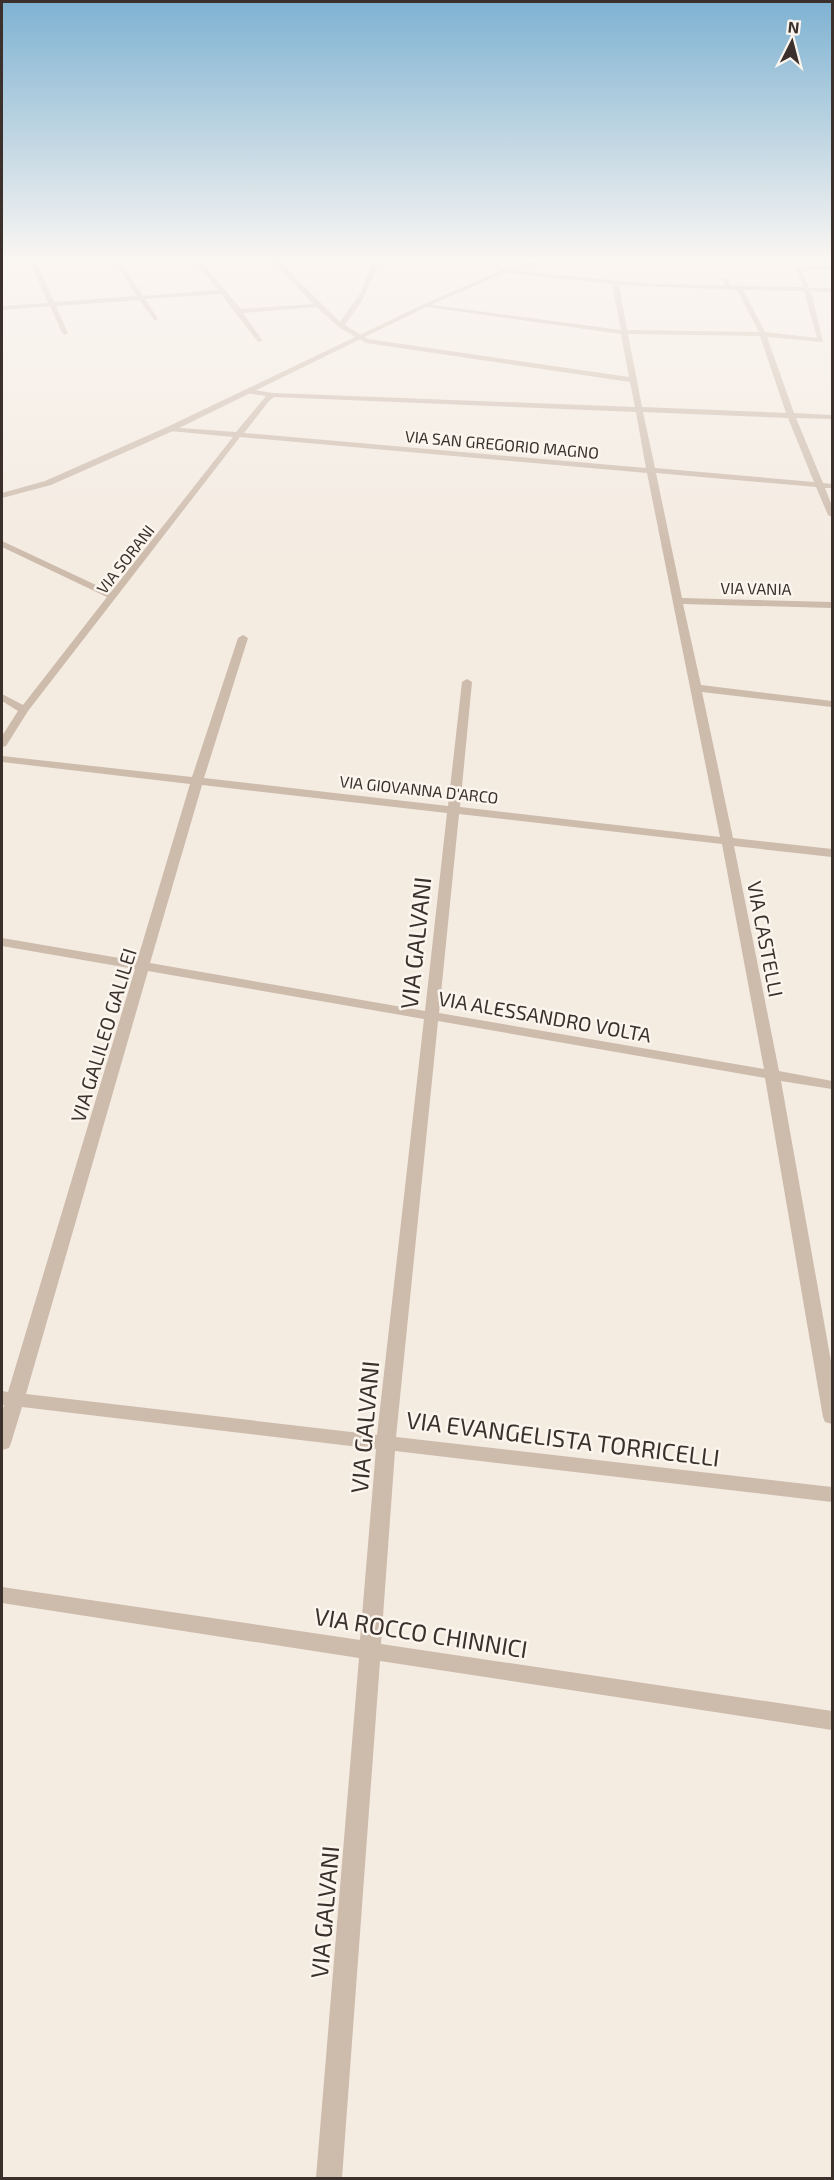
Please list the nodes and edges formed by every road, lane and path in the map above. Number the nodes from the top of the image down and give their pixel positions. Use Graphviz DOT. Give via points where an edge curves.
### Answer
graph roads {
  1 [pos="313,359"];
  2 [pos="488,359"];
  3 [pos="630,359"];
  4 [pos="771,359"];
  5 [pos="634,380"];
  6 [pos="248,391"];
  7 [pos="273,395"];
  8 [pos="640,409"];
  9 [pos="791,416"];
  10 [pos="832,417"];
  11 [pos="170,429"];
  12 [pos="240,436"];
  13 [pos="651,471"];
  14 [pos="822,486"];
  15 [pos="832,486"];
  16 [pos="2,496"];
  17 [pos="832,515"];
  18 [pos="2,544"];
  19 [pos="114,597"];
  20 [pos="680,601"];
  21 [pos="832,605"];
  22 [pos="243,638"];
  23 [pos="467,682"];
  24 [pos="696,688"];
  25 [pos="2,697"];
  26 [pos="832,704"];
  27 [pos="24,710"];
  28 [pos="2,744"];
  29 [pos="2,759"];
  30 [pos="197,781"];
  31 [pos="455,810"];
  32 [pos="728,840"];
  33 [pos="832,853"];
  34 [pos="2,942"];
  35 [pos="144,967"];
  36 [pos="433,1016"];
  37 [pos="772,1075"];
  38 [pos="832,1085"];
  39 [pos="8,1399"];
  40 [pos="832,1417"];
  41 [pos="2,1443"];
  42 [pos="386,1443"];
  43 [pos="832,1495"];
  44 [pos="2,1595"];
  45 [pos="371,1650"];
  46 [pos="832,1720"];
  47 [pos="328,2178"];
  1 -- 6 [label="street"];
  2 -- 5 [label="street"];
  3 -- 5 [label="street, VIA CASTELLI"];
  4 -- 9 [label="street"];
  5 -- 8 [label="street, VIA CASTELLI"];
  6 -- 7 [label="street"];
  6 -- 11 [label="street"];
  7 -- 8 [label="street"];
  7 -- 12 [label="street, VIA SORANI"];
  8 -- 9 [label="street"];
  8 -- 13 [label="street, VIA CASTELLI"];
  9 -- 10 [label="street"];
  9 -- 14 [label="street"];
  11 -- 12 [label="street, VIA SAN GREGORIO MAGNO"];
  11 -- 16 [label="street" via="48,483"];
  12 -- 13 [label="street, VIA SAN GREGORIO MAGNO"];
  12 -- 19 [label="street, VIA SORANI"];
  13 -- 14 [label="street, VIA SAN GREGORIO MAGNO"];
  13 -- 20 [label="street, VIA CASTELLI"];
  14 -- 15 [label="street, VIA SAN GREGORIO MAGNO"];
  14 -- 17 [label="street"];
  18 -- 19 [label="street"];
  19 -- 27 [label="street, VIA SORANI"];
  20 -- 21 [label="street, VIA VANIA"];
  20 -- 24 [label="street, VIA CASTELLI"];
  22 -- 30 [label="street, VIA GALILEO GALILEI"];
  23 -- 31 [label="street, VIA GALVANI"];
  24 -- 26 [label="street"];
  24 -- 32 [label="street, VIA CASTELLI"];
  25 -- 27 [label="street"];
  27 -- 28 [label="street, VIA SORANI"];
  29 -- 30 [label="street, VIA GIOVANNA D'ARCO"];
  30 -- 31 [label="street, VIA GIOVANNA D'ARCO"];
  30 -- 35 [label="street, VIA GALILEO GALILEI"];
  31 -- 32 [label="street, VIA GIOVANNA D'ARCO"];
  31 -- 36 [label="street, VIA GALVANI"];
  32 -- 33 [label="street, VIA GIOVANNA D'ARCO"];
  32 -- 37 [label="street, VIA CASTELLI"];
  34 -- 35 [label="street, VIA ALESSANDRO VOLTA"];
  35 -- 36 [label="street, VIA ALESSANDRO VOLTA"];
  35 -- 39 [label="street, VIA GALILEO GALILEI"];
  36 -- 37 [label="street, VIA ALESSANDRO VOLTA"];
  36 -- 42 [label="street, VIA GALVANI"];
  37 -- 38 [label="street, VIA ALESSANDRO VOLTA"];
  37 -- 40 [label="street, VIA CASTELLI"];
  39 -- 41 [label="street, VIA GALILEO GALILEI"];
  39 -- 42 [label="street, VIA EVANGELISTA TORRICELLI"];
  42 -- 43 [label="street, VIA EVANGELISTA TORRICELLI"];
  42 -- 45 [label="street, VIA GALVANI"];
  44 -- 45 [label="street, VIA ROCCO CHINNICI"];
  45 -- 46 [label="street, VIA ROCCO CHINNICI"];
  45 -- 47 [label="street, VIA GALVANI"];
}
